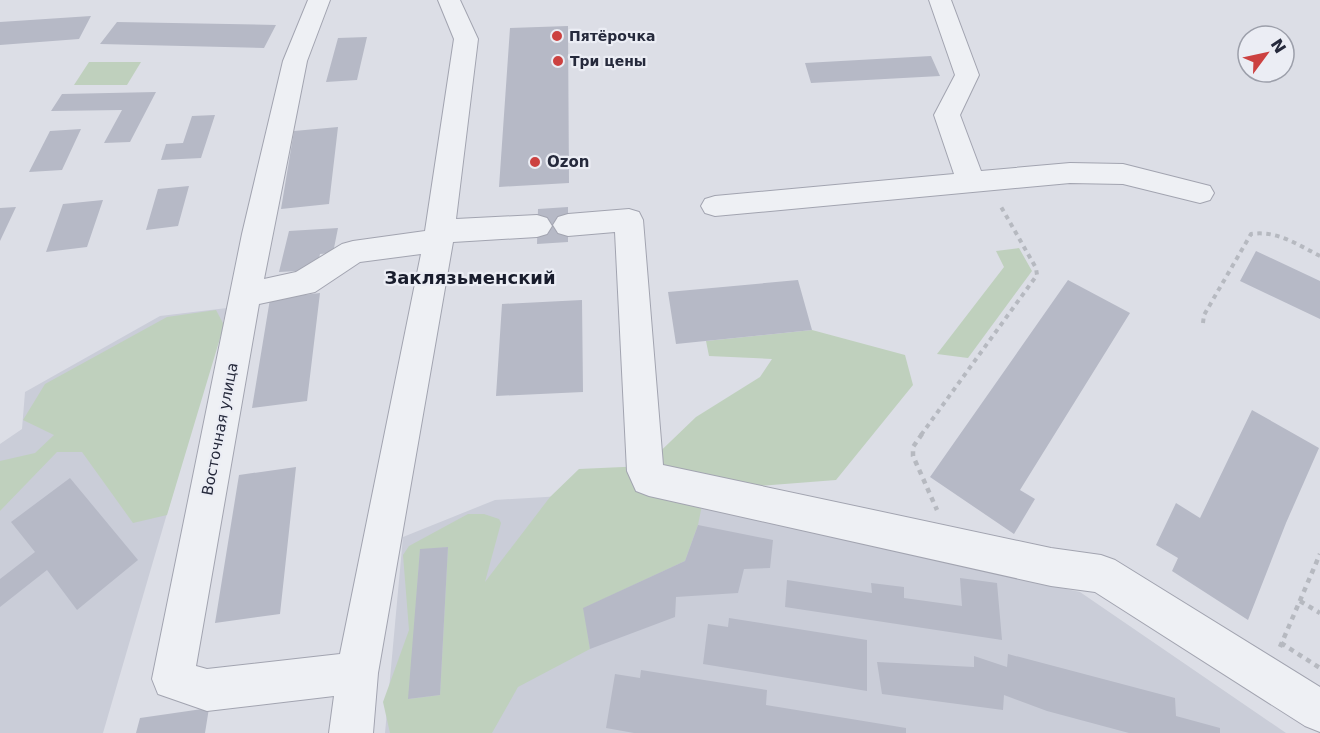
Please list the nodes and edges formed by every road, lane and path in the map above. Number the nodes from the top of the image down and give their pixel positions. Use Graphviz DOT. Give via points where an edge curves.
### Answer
graph roads {
  1 [pos="319,0"];
  2 [pos="940,0"];
  3 [pos="443,3"];
  4 [pos="971,182"];
  5 [pos="1200,193"];
  6 [pos="1000,205"];
  7 [pos="715,206"];
  8 [pos="439,235"];
  9 [pos="1320,256"];
  10 [pos="245,295"];
  11 [pos="1203,323"];
  12 [pos="954,546"];
  13 [pos="1320,554"];
  14 [pos="1300,601"];
  15 [pos="1320,613"];
  16 [pos="1281,643"];
  17 [pos="1320,668"];
  18 [pos="357,673"];
  19 [pos="1267,678"];
  20 [pos="1320,711"];
  21 [pos="351,733"];
  1 -- 10 [label="street, Восточная улица" via="295,61"];
  2 -- 4 [label="street" via="967,75 946,115"];
  3 -- 8 [label="street" via="466,39"];
  4 -- 5 [label="street" via="1070,173 1123,174"];
  4 -- 7 [label="street"];
  6 -- 12 [label="path" via="1037,276 913,447 915,460"];
  8 -- 10 [label="street" via="353,252 304,283"];
  8 -- 12 [label="street" via="629,220 645,471 649,479"];
  8 -- 18 [label="street"];
  9 -- 11 [label="path" via="1270,234 1251,234"];
  10 -- 18 [label="street, Восточная улица" via="172,679 207,690"];
  12 -- 19 [label="street" via="1101,574"];
  13 -- 14 [label="path"];
  14 -- 15 [label="path"];
  14 -- 16 [label="path"];
  16 -- 17 [label="path"];
  16 -- 19 [label="path"];
  18 -- 21 [label="street"];
  19 -- 20 [label="street"];
}
